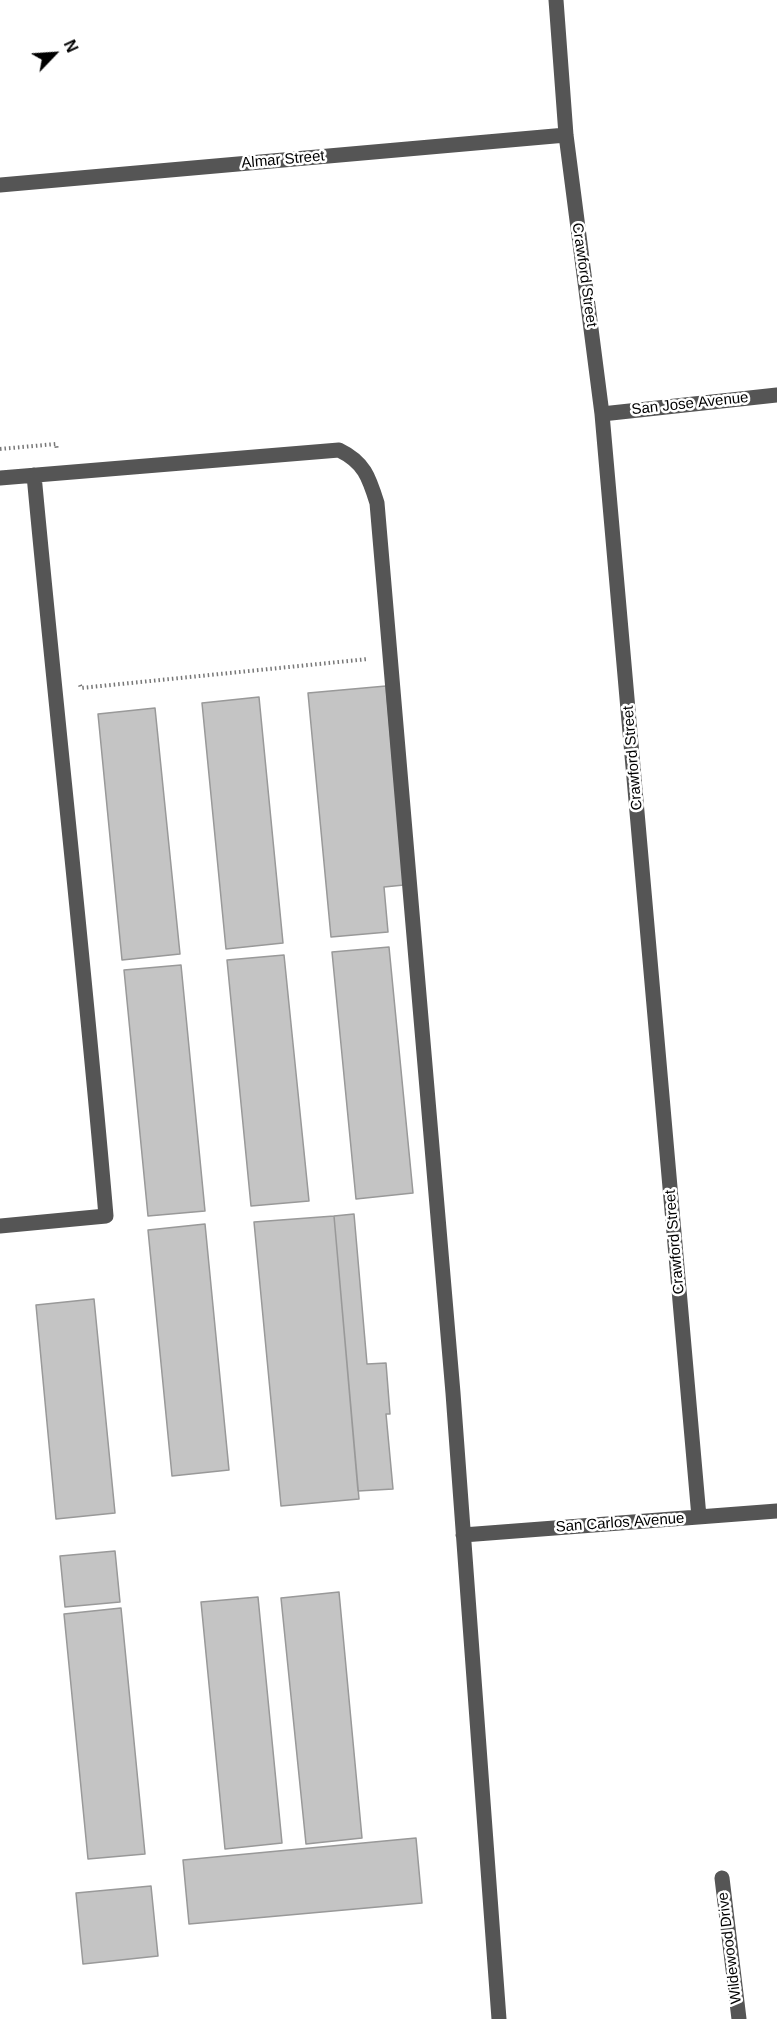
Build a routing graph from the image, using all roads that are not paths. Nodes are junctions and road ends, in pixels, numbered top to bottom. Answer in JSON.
{"nodes":[{"id":1,"x":556,"y":0,"type":"edge"},
{"id":2,"x":566,"y":135,"type":"junction"},
{"id":3,"x":0,"y":185,"type":"edge"},
{"id":4,"x":777,"y":395,"type":"edge"},
{"id":5,"x":602,"y":414,"type":"junction"},
{"id":6,"x":34,"y":475,"type":"junction"},
{"id":7,"x":0,"y":478,"type":"edge"},
{"id":8,"x":0,"y":1226,"type":"edge"},
{"id":9,"x":777,"y":1511,"type":"edge"},
{"id":10,"x":699,"y":1517,"type":"junction"},
{"id":11,"x":463,"y":1535,"type":"junction"},
{"id":12,"x":722,"y":1878,"type":"dead end"},
{"id":13,"x":499,"y":2019,"type":"edge"},
{"id":14,"x":739,"y":2019,"type":"edge"}],
"edges":[{"from":1,"to":2,"type":"street","name":"Crawford Street"},
{"from":2,"to":3,"type":"street","name":"Almar Street"},
{"from":2,"to":5,"type":"street","name":"Crawford Street"},
{"from":4,"to":5,"type":"street","name":"San Jose Avenue"},
{"from":5,"to":10,"type":"street","name":"Crawford Street"},
{"from":6,"to":7,"type":"street"},
{"from":6,"to":8,"type":"street"},
{"from":6,"to":11,"type":"street"},
{"from":9,"to":10,"type":"street","name":"San Carlos Avenue"},
{"from":10,"to":11,"type":"street","name":"San Carlos Avenue"},
{"from":11,"to":13,"type":"street"},
{"from":12,"to":14,"type":"street","name":"Wildewood Drive"}]}
